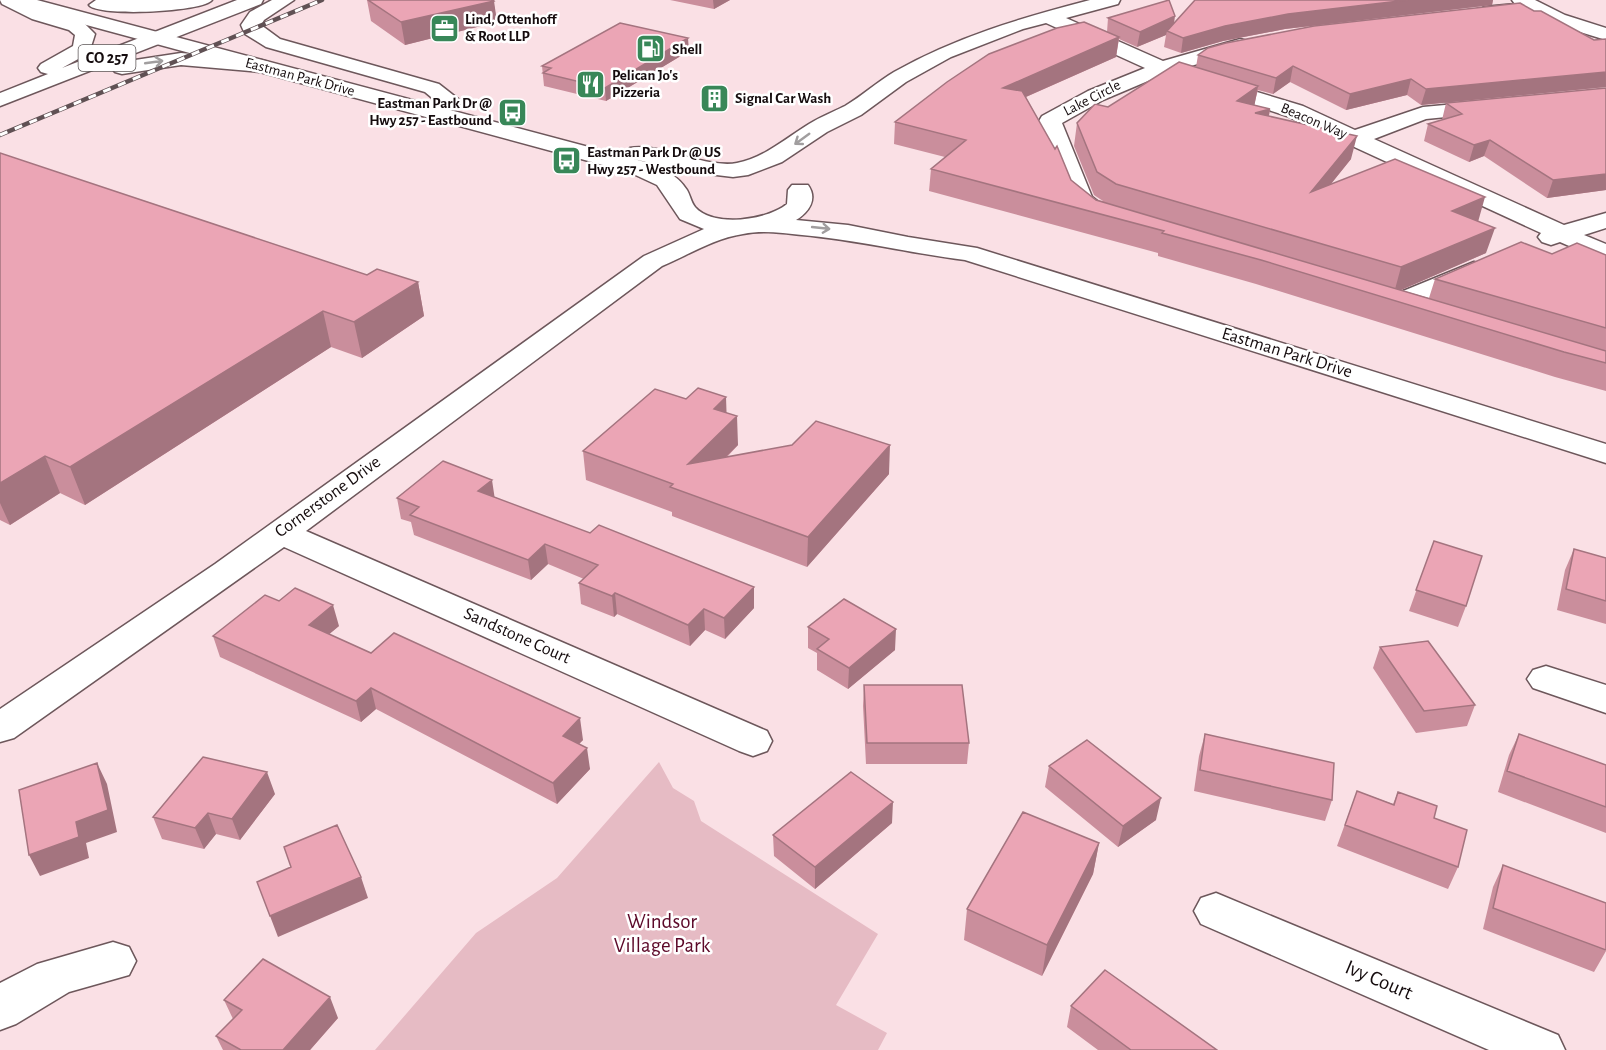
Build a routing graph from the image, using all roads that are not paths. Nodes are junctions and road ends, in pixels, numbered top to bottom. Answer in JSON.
{"nodes":[{"id":1,"x":9,"y":0,"type":"edge"},
{"id":2,"x":16,"y":0,"type":"edge"},
{"id":3,"x":78,"y":0,"type":"edge"},
{"id":4,"x":203,"y":0,"type":"edge"},
{"id":5,"x":254,"y":0,"type":"edge"},
{"id":6,"x":285,"y":0,"type":"edge"},
{"id":7,"x":1111,"y":0,"type":"edge"},
{"id":8,"x":1529,"y":4,"type":"edge"},
{"id":9,"x":98,"y":5,"type":"junction"},
{"id":10,"x":1466,"y":15,"type":"edge"},
{"id":11,"x":1049,"y":17,"type":"junction"},
{"id":12,"x":178,"y":30,"type":"junction"},
{"id":13,"x":1606,"y":34,"type":"edge"},
{"id":14,"x":157,"y":38,"type":"junction"},
{"id":15,"x":1259,"y":39,"type":"edge"},
{"id":16,"x":261,"y":66,"type":"junction"},
{"id":17,"x":1159,"y":67,"type":"junction"},
{"id":18,"x":0,"y":87,"type":"edge"},
{"id":19,"x":0,"y":100,"type":"edge"},
{"id":20,"x":451,"y":102,"type":"junction"},
{"id":21,"x":1515,"y":104,"type":"edge"},
{"id":22,"x":853,"y":110,"type":"junction"},
{"id":23,"x":0,"y":115,"type":"edge"},
{"id":24,"x":1355,"y":138,"type":"junction"},
{"id":25,"x":737,"y":170,"type":"junction"},
{"id":26,"x":796,"y":186,"type":"junction"},
{"id":27,"x":680,"y":202,"type":"junction"},
{"id":28,"x":1606,"y":220,"type":"edge"},
{"id":29,"x":1125,"y":222,"type":"edge"},
{"id":30,"x":752,"y":225,"type":"junction"},
{"id":31,"x":1560,"y":233,"type":"junction"},
{"id":32,"x":1527,"y":247,"type":"edge"},
{"id":33,"x":968,"y":253,"type":"junction"},
{"id":34,"x":1606,"y":254,"type":"edge"},
{"id":35,"x":653,"y":261,"type":"junction"},
{"id":36,"x":1494,"y":261,"type":"edge"},
{"id":37,"x":1429,"y":314,"type":"edge"},
{"id":38,"x":1606,"y":454,"type":"edge"},
{"id":39,"x":280,"y":532,"type":"junction"},
{"id":40,"x":1546,"y":679,"type":"dead end"},
{"id":41,"x":1606,"y":699,"type":"edge"},
{"id":42,"x":0,"y":728,"type":"edge"},
{"id":43,"x":753,"y":741,"type":"dead end"},
{"id":44,"x":1216,"y":911,"type":"dead end"},
{"id":45,"x":113,"y":961,"type":"dead end"},
{"id":46,"x":0,"y":1009,"type":"edge"},
{"id":47,"x":1541,"y":1050,"type":"edge"}],
"edges":[{"from":1,"to":18,"type":"street"},
{"from":2,"to":14,"type":"street","name":"Eastman Park Drive"},
{"from":3,"to":9,"type":"street","name":"Eastman Park Drive"},
{"from":4,"to":9,"type":"street"},
{"from":5,"to":12,"type":"street","number":"CO 257"},
{"from":6,"to":20,"type":"street"},
{"from":7,"to":11,"type":"street"},
{"from":8,"to":10,"type":"street"},
{"from":8,"to":13,"type":"street"},
{"from":9,"to":12,"type":"street","name":"Eastman Park Drive"},
{"from":11,"to":17,"type":"street","name":"Beacon Way"},
{"from":11,"to":22,"type":"street"},
{"from":12,"to":14,"type":"street","number":"CO 257"},
{"from":12,"to":20,"type":"street","name":"Eastman Park Drive"},
{"from":14,"to":16,"type":"street","name":"Eastman Park Drive"},
{"from":14,"to":19,"type":"street","number":"CO 257"},
{"from":15,"to":17,"type":"street"},
{"from":23,"to":16,"type":"street","one_way":true},
{"from":16,"to":27,"type":"street","name":"Eastman Park Drive"},
{"from":17,"to":24,"type":"street","name":"Beacon Way"},
{"from":17,"to":29,"type":"street","name":"Lake Circle"},
{"from":20,"to":25,"type":"street","name":"Eastman Park Drive"},
{"from":21,"to":24,"type":"street"},
{"from":22,"to":25,"type":"street","one_way":true},
{"from":22,"to":26,"type":"street"},
{"from":24,"to":31,"type":"street","name":"Beacon Way"},
{"from":25,"to":26,"type":"street","name":"Eastman Park Drive"},
{"from":25,"to":27,"type":"street"},
{"from":26,"to":30,"type":"street"},
{"from":26,"to":33,"type":"street","name":"Eastman Park Drive"},
{"from":27,"to":30,"type":"street","name":"Eastman Park Drive"},
{"from":27,"to":35,"type":"street","name":"Cornerstone Drive"},
{"from":28,"to":31,"type":"street"},
{"from":30,"to":33,"type":"street","name":"Eastman Park Drive","one_way":true},
{"from":30,"to":35,"type":"street","name":"Cornerstone Drive"},
{"from":31,"to":32,"type":"street"},
{"from":31,"to":34,"type":"street","name":"Beacon Way"},
{"from":33,"to":38,"type":"street","name":"Eastman Park Drive"},
{"from":35,"to":39,"type":"street","name":"Cornerstone Drive"},
{"from":36,"to":37,"type":"street"},
{"from":39,"to":42,"type":"street","name":"Cornerstone Drive"},
{"from":39,"to":43,"type":"street","name":"Sandstone Court"},
{"from":40,"to":41,"type":"street"},
{"from":44,"to":47,"type":"street","name":"Ivy Court"},
{"from":45,"to":46,"type":"street"}]}
